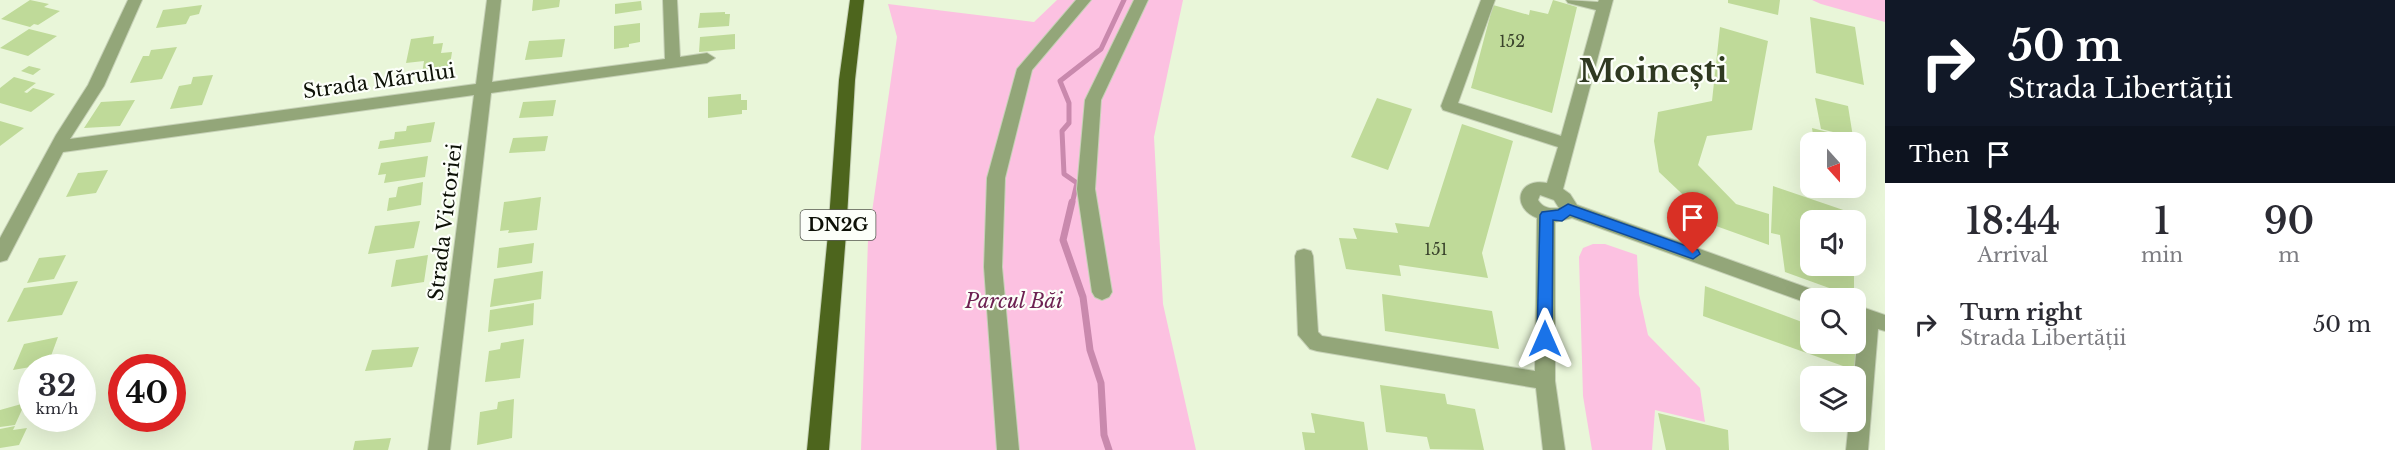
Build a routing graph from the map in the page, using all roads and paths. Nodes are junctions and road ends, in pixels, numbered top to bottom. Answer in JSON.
{"nodes":[{"id":1,"x":135,"y":0,"type":"edge"},
{"id":2,"x":494,"y":0,"type":"edge"},
{"id":3,"x":670,"y":0,"type":"edge"},
{"id":4,"x":857,"y":0,"type":"edge"},
{"id":5,"x":1083,"y":0,"type":"edge"},
{"id":6,"x":1141,"y":0,"type":"edge"},
{"id":7,"x":1488,"y":0,"type":"edge"},
{"id":8,"x":1572,"y":0,"type":"edge"},
{"id":9,"x":1605,"y":4,"type":"edge"},
{"id":10,"x":707,"y":58,"type":"dead end"},
{"id":11,"x":673,"y":62,"type":"junction"},
{"id":12,"x":484,"y":88,"type":"junction"},
{"id":13,"x":1568,"y":144,"type":"junction"},
{"id":14,"x":58,"y":147,"type":"junction"},
{"id":15,"x":1554,"y":191,"type":"junction"},
{"id":16,"x":1568,"y":209,"type":"junction"},
{"id":17,"x":1546,"y":215,"type":"junction"},
{"id":18,"x":0,"y":255,"type":"edge"},
{"id":19,"x":1304,"y":256,"type":"dead end"},
{"id":20,"x":1102,"y":292,"type":"dead end"},
{"id":21,"x":1800,"y":293,"type":"edge"},
{"id":22,"x":1870,"y":318,"type":"edge"},
{"id":23,"x":1545,"y":381,"type":"junction"},
{"id":24,"x":439,"y":450,"type":"edge"},
{"id":25,"x":818,"y":450,"type":"edge"},
{"id":26,"x":1008,"y":450,"type":"edge"},
{"id":27,"x":1554,"y":450,"type":"edge"},
{"id":28,"x":1857,"y":450,"type":"edge"}],
"edges":[{"from":1,"to":14,"type":"street"},
{"from":2,"to":12,"type":"street","name":"Strada Victoriei"},
{"from":3,"to":11,"type":"street"},
{"from":4,"to":25,"type":"main road","number":"DN2G"},
{"from":5,"to":26,"type":"street"},
{"from":6,"to":20,"type":"street"},
{"from":7,"to":13,"type":"street"},
{"from":8,"to":9,"type":"street"},
{"from":9,"to":13,"type":"street"},
{"from":10,"to":11,"type":"street","name":"Strada Mărului"},
{"from":11,"to":12,"type":"street","name":"Strada Mărului"},
{"from":12,"to":14,"type":"street","name":"Strada Mărului"},
{"from":12,"to":24,"type":"street","name":"Strada Victoriei"},
{"from":13,"to":15,"type":"street"},
{"from":14,"to":18,"type":"street"},
{"from":15,"to":16,"type":"street"},
{"from":15,"to":17,"type":"street"},
{"from":16,"to":17,"type":"street"},
{"from":16,"to":21,"type":"street"},
{"from":17,"to":23,"type":"street"},
{"from":19,"to":23,"type":"street"},
{"from":22,"to":28,"type":"street"},
{"from":23,"to":27,"type":"street"}]}
